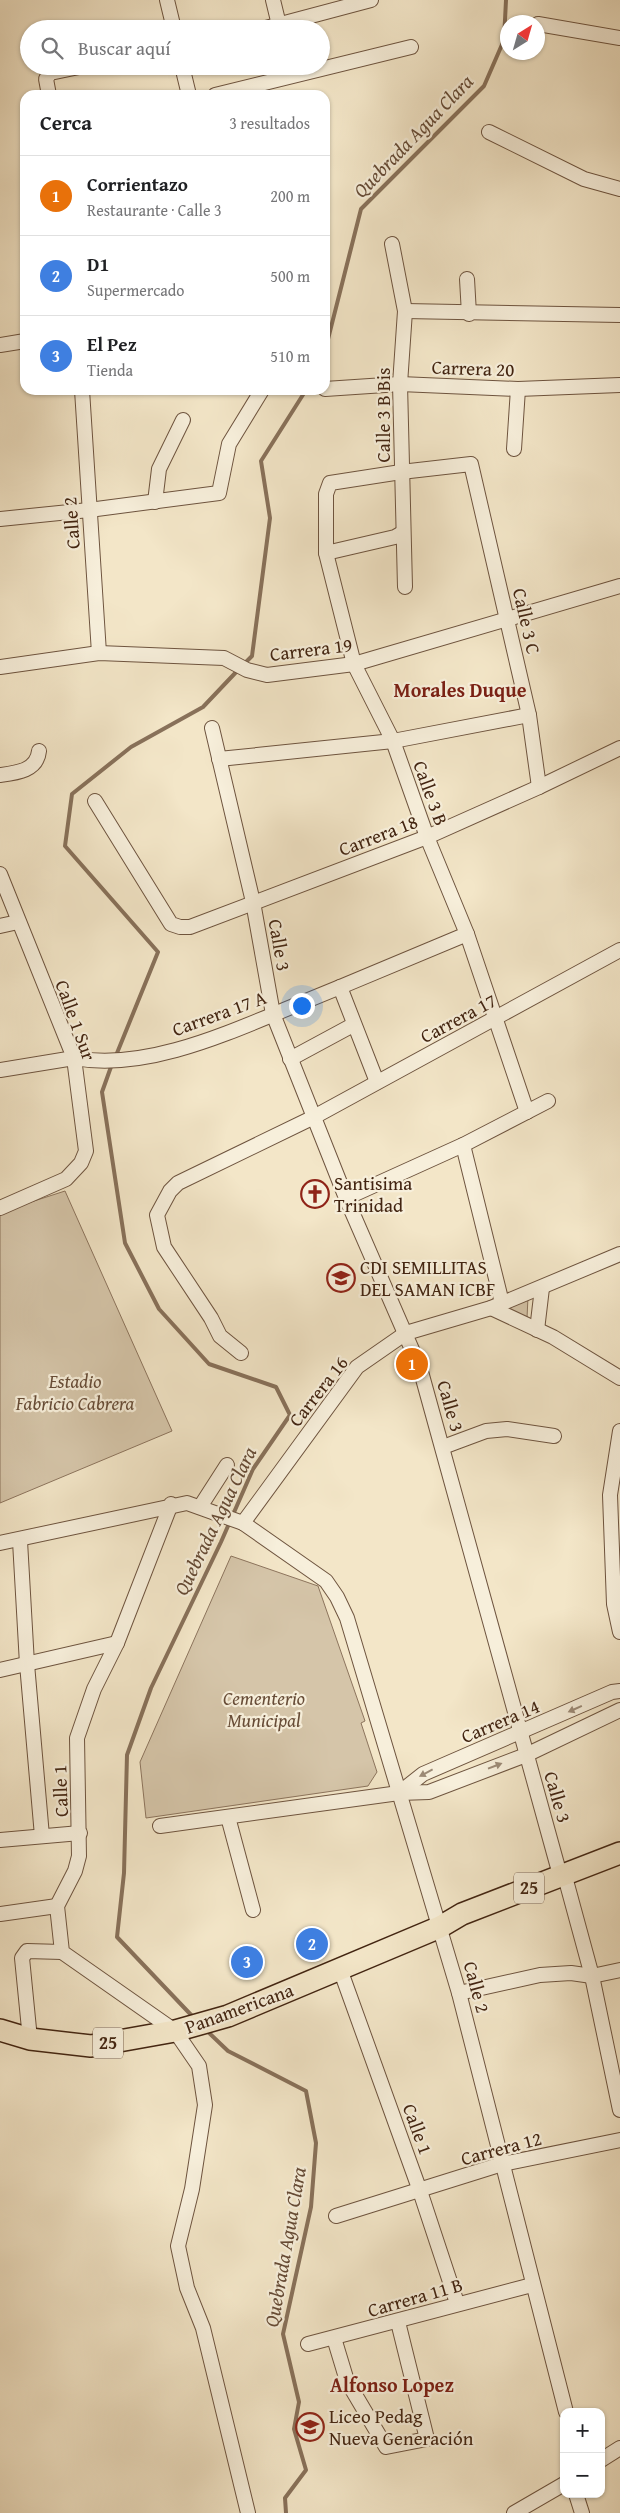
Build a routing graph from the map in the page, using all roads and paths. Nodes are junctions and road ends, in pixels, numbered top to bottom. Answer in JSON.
{"nodes":[{"id":1,"x":167,"y":0,"type":"edge"},
{"id":2,"x":273,"y":0,"type":"edge"},
{"id":3,"x":371,"y":0,"type":"edge"},
{"id":4,"x":172,"y":20,"type":"edge"},
{"id":5,"x":278,"y":20,"type":"edge"},
{"id":6,"x":304,"y":20,"type":"edge"},
{"id":7,"x":545,"y":25,"type":"edge"},
{"id":8,"x":620,"y":38,"type":"edge"},
{"id":9,"x":411,"y":47,"type":"dead end"},
{"id":10,"x":330,"y":63,"type":"edge"},
{"id":11,"x":49,"y":75,"type":"edge"},
{"id":12,"x":184,"y":75,"type":"edge"},
{"id":13,"x":278,"y":75,"type":"edge"},
{"id":14,"x":48,"y":90,"type":"edge"},
{"id":15,"x":188,"y":90,"type":"edge"},
{"id":16,"x":231,"y":90,"type":"edge"},
{"id":17,"x":489,"y":132,"type":"dead end"},
{"id":18,"x":620,"y":189,"type":"edge"},
{"id":19,"x":392,"y":244,"type":"dead end"},
{"id":20,"x":467,"y":279,"type":"dead end"},
{"id":21,"x":405,"y":311,"type":"junction"},
{"id":22,"x":470,"y":314,"type":"junction"},
{"id":23,"x":620,"y":315,"type":"edge"},
{"id":24,"x":20,"y":343,"type":"edge"},
{"id":25,"x":0,"y":345,"type":"edge"},
{"id":26,"x":400,"y":384,"type":"junction"},
{"id":27,"x":620,"y":386,"type":"edge"},
{"id":28,"x":330,"y":389,"type":"edge"},
{"id":29,"x":518,"y":389,"type":"junction"},
{"id":30,"x":82,"y":395,"type":"edge"},
{"id":31,"x":259,"y":395,"type":"edge"},
{"id":32,"x":183,"y":420,"type":"dead end"},
{"id":33,"x":514,"y":449,"type":"dead end"},
{"id":34,"x":401,"y":472,"type":"junction"},
{"id":35,"x":155,"y":502,"type":"junction"},
{"id":36,"x":88,"y":510,"type":"junction"},
{"id":37,"x":0,"y":519,"type":"edge"},
{"id":38,"x":402,"y":533,"type":"junction"},
{"id":39,"x":326,"y":553,"type":"junction"},
{"id":40,"x":620,"y":586,"type":"edge"},
{"id":41,"x":405,"y":587,"type":"dead end"},
{"id":42,"x":507,"y":619,"type":"junction"},
{"id":43,"x":99,"y":653,"type":"junction"},
{"id":44,"x":354,"y":664,"type":"junction"},
{"id":45,"x":0,"y":667,"type":"edge"},
{"id":46,"x":529,"y":715,"type":"junction"},
{"id":47,"x":212,"y":728,"type":"dead end"},
{"id":48,"x":393,"y":741,"type":"junction"},
{"id":49,"x":620,"y":748,"type":"edge"},
{"id":50,"x":38,"y":751,"type":"dead end"},
{"id":51,"x":219,"y":759,"type":"junction"},
{"id":52,"x":0,"y":775,"type":"edge"},
{"id":53,"x":538,"y":788,"type":"junction"},
{"id":54,"x":95,"y":801,"type":"dead end"},
{"id":55,"x":427,"y":837,"type":"junction"},
{"id":56,"x":0,"y":874,"type":"edge"},
{"id":57,"x":253,"y":902,"type":"junction"},
{"id":58,"x":18,"y":922,"type":"junction"},
{"id":59,"x":0,"y":926,"type":"edge"},
{"id":60,"x":467,"y":934,"type":"junction"},
{"id":61,"x":620,"y":950,"type":"edge"},
{"id":62,"x":340,"y":987,"type":"junction"},
{"id":63,"x":273,"y":1014,"type":"junction"},
{"id":64,"x":496,"y":1019,"type":"junction"},
{"id":65,"x":354,"y":1025,"type":"junction"},
{"id":66,"x":80,"y":1059,"type":"junction"},
{"id":67,"x":290,"y":1059,"type":"junction"},
{"id":68,"x":0,"y":1070,"type":"edge"},
{"id":69,"x":377,"y":1082,"type":"junction"},
{"id":70,"x":548,"y":1101,"type":"dead end"},
{"id":71,"x":527,"y":1112,"type":"junction"},
{"id":72,"x":312,"y":1118,"type":"junction"},
{"id":73,"x":463,"y":1145,"type":"junction"},
{"id":74,"x":346,"y":1198,"type":"junction"},
{"id":75,"x":0,"y":1208,"type":"edge"},
{"id":76,"x":620,"y":1254,"type":"edge"},
{"id":77,"x":542,"y":1288,"type":"junction"},
{"id":78,"x":497,"y":1306,"type":"junction"},
{"id":79,"x":537,"y":1330,"type":"junction"},
{"id":80,"x":406,"y":1333,"type":"junction"},
{"id":81,"x":241,"y":1353,"type":"dead end"},
{"id":82,"x":620,"y":1378,"type":"edge"},
{"id":83,"x":620,"y":1431,"type":"edge"},
{"id":84,"x":554,"y":1436,"type":"dead end"},
{"id":85,"x":443,"y":1447,"type":"junction"},
{"id":86,"x":227,"y":1465,"type":"dead end"},
{"id":87,"x":171,"y":1504,"type":"junction"},
{"id":88,"x":200,"y":1507,"type":"junction"},
{"id":89,"x":239,"y":1521,"type":"junction"},
{"id":90,"x":20,"y":1541,"type":"junction"},
{"id":91,"x":0,"y":1544,"type":"edge"},
{"id":92,"x":620,"y":1632,"type":"edge"},
{"id":93,"x":117,"y":1643,"type":"junction"},
{"id":94,"x":27,"y":1664,"type":"junction"},
{"id":95,"x":0,"y":1670,"type":"edge"},
{"id":96,"x":620,"y":1691,"type":"edge"},
{"id":97,"x":620,"y":1710,"type":"edge"},
{"id":98,"x":520,"y":1733,"type":"junction"},
{"id":99,"x":526,"y":1754,"type":"junction"},
{"id":100,"x":399,"y":1793,"type":"junction"},
{"id":101,"x":228,"y":1817,"type":"junction"},
{"id":102,"x":160,"y":1826,"type":"dead end"},
{"id":103,"x":80,"y":1833,"type":"junction"},
{"id":104,"x":42,"y":1836,"type":"junction"},
{"id":105,"x":0,"y":1840,"type":"edge"},
{"id":106,"x":620,"y":1853,"type":"edge"},
{"id":107,"x":620,"y":1864,"type":"edge"},
{"id":108,"x":564,"y":1880,"type":"junction"},
{"id":109,"x":57,"y":1906,"type":"junction"},
{"id":110,"x":254,"y":1910,"type":"dead end"},
{"id":111,"x":0,"y":1914,"type":"edge"},
{"id":112,"x":440,"y":1927,"type":"junction"},
{"id":113,"x":62,"y":1952,"type":"junction"},
{"id":114,"x":340,"y":1970,"type":"junction"},
{"id":115,"x":620,"y":1970,"type":"edge"},
{"id":116,"x":592,"y":1976,"type":"junction"},
{"id":117,"x":460,"y":1993,"type":"junction"},
{"id":118,"x":180,"y":2029,"type":"junction"},
{"id":119,"x":0,"y":2030,"type":"edge"},
{"id":120,"x":30,"y":2039,"type":"junction"},
{"id":121,"x":620,"y":2110,"type":"edge"},
{"id":122,"x":620,"y":2140,"type":"edge"},
{"id":123,"x":502,"y":2164,"type":"junction"},
{"id":124,"x":420,"y":2191,"type":"junction"},
{"id":125,"x":336,"y":2216,"type":"dead end"},
{"id":126,"x":532,"y":2285,"type":"junction"},
{"id":127,"x":457,"y":2303,"type":"junction"},
{"id":128,"x":398,"y":2322,"type":"junction"},
{"id":129,"x":334,"y":2338,"type":"junction"},
{"id":130,"x":308,"y":2344,"type":"dead end"},
{"id":131,"x":565,"y":2408,"type":"edge"},
{"id":132,"x":620,"y":2448,"type":"edge"},
{"id":133,"x":605,"y":2457,"type":"edge"},
{"id":134,"x":560,"y":2486,"type":"edge"},
{"id":135,"x":577,"y":2498,"type":"edge"},
{"id":136,"x":248,"y":2513,"type":"edge"},
{"id":137,"x":514,"y":2513,"type":"edge"},
{"id":138,"x":582,"y":2513,"type":"edge"}],
"edges":[{"from":1,"to":4,"type":"street"},
{"from":2,"to":5,"type":"street"},
{"from":3,"to":6,"type":"street"},
{"from":7,"to":8,"type":"street"},
{"from":9,"to":10,"type":"street"},
{"from":11,"to":14,"type":"street"},
{"from":12,"to":15,"type":"street"},
{"from":13,"to":16,"type":"street"},
{"from":17,"to":18,"type":"street"},
{"from":19,"to":21,"type":"street","name":"Calle 3 B Bis"},
{"from":20,"to":22,"type":"street"},
{"from":21,"to":22,"type":"street"},
{"from":21,"to":26,"type":"street","name":"Calle 3 B Bis"},
{"from":22,"to":23,"type":"street"},
{"from":24,"to":25,"type":"street"},
{"from":26,"to":28,"type":"street","name":"Carrera 20"},
{"from":26,"to":29,"type":"street","name":"Carrera 20"},
{"from":26,"to":34,"type":"street","name":"Calle 3 B Bis"},
{"from":27,"to":29,"type":"street","name":"Carrera 20"},
{"from":29,"to":33,"type":"street"},
{"from":30,"to":36,"type":"street","name":"Calle 2"},
{"from":31,"to":35,"type":"street"},
{"from":32,"to":35,"type":"street"},
{"from":34,"to":38,"type":"street","name":"Calle 3 B Bis"},
{"from":34,"to":39,"type":"street","name":"Calle 3 B"},
{"from":34,"to":42,"type":"street","name":"Calle 3 C"},
{"from":35,"to":36,"type":"street"},
{"from":36,"to":37,"type":"street"},
{"from":36,"to":43,"type":"street","name":"Calle 2"},
{"from":38,"to":39,"type":"street"},
{"from":38,"to":41,"type":"street","name":"Calle 3 B Bis"},
{"from":39,"to":44,"type":"street","name":"Calle 3 B"},
{"from":40,"to":42,"type":"street","name":"Carrera 19"},
{"from":42,"to":44,"type":"street","name":"Carrera 19"},
{"from":42,"to":46,"type":"street","name":"Calle 3 C"},
{"from":43,"to":44,"type":"street","name":"Carrera 19"},
{"from":43,"to":45,"type":"street","name":"Carrera 19"},
{"from":44,"to":48,"type":"street","name":"Calle 3 B"},
{"from":46,"to":48,"type":"street"},
{"from":46,"to":53,"type":"street","name":"Calle 3 C"},
{"from":47,"to":51,"type":"street","name":"Calle 3"},
{"from":48,"to":51,"type":"street"},
{"from":48,"to":55,"type":"street","name":"Calle 3 B"},
{"from":49,"to":53,"type":"street","name":"Carrera 18"},
{"from":50,"to":52,"type":"street"},
{"from":51,"to":57,"type":"street","name":"Calle 3"},
{"from":53,"to":55,"type":"street","name":"Carrera 18"},
{"from":54,"to":57,"type":"street","name":"Carrera 18"},
{"from":55,"to":57,"type":"street","name":"Carrera 18"},
{"from":55,"to":60,"type":"street","name":"Calle 3 B"},
{"from":56,"to":58,"type":"street","name":"Calle 1 Sur"},
{"from":57,"to":63,"type":"street","name":"Calle 3"},
{"from":58,"to":59,"type":"street"},
{"from":58,"to":66,"type":"street","name":"Calle 1 Sur"},
{"from":60,"to":62,"type":"street","name":"Carrera 17 A"},
{"from":60,"to":64,"type":"street","name":"Calle 3 B"},
{"from":61,"to":64,"type":"street","name":"Carrera 17"},
{"from":62,"to":63,"type":"street","name":"Carrera 17 A"},
{"from":62,"to":65,"type":"street"},
{"from":63,"to":66,"type":"street","name":"Carrera 17 A"},
{"from":63,"to":67,"type":"street","name":"Calle 3"},
{"from":64,"to":69,"type":"street","name":"Carrera 17"},
{"from":64,"to":71,"type":"street","name":"Calle 3 B"},
{"from":65,"to":67,"type":"street"},
{"from":65,"to":69,"type":"street"},
{"from":66,"to":68,"type":"street","name":"Carrera 17 A"},
{"from":66,"to":75,"type":"street","name":"Calle 1 Sur"},
{"from":67,"to":72,"type":"street","name":"Calle 3"},
{"from":69,"to":72,"type":"street","name":"Carrera 17"},
{"from":70,"to":71,"type":"street"},
{"from":71,"to":73,"type":"street"},
{"from":72,"to":74,"type":"street","name":"Calle 3"},
{"from":72,"to":81,"type":"street","name":"Carrera 17"},
{"from":73,"to":74,"type":"street"},
{"from":73,"to":78,"type":"street"},
{"from":74,"to":80,"type":"street","name":"Calle 3"},
{"from":76,"to":77,"type":"street","name":"Carrera 16"},
{"from":77,"to":78,"type":"street","name":"Carrera 16"},
{"from":77,"to":79,"type":"street"},
{"from":78,"to":79,"type":"street"},
{"from":78,"to":80,"type":"street","name":"Carrera 16"},
{"from":79,"to":82,"type":"street"},
{"from":80,"to":85,"type":"street","name":"Calle 3"},
{"from":80,"to":89,"type":"street","name":"Carrera 16"},
{"from":83,"to":92,"type":"street"},
{"from":84,"to":85,"type":"street"},
{"from":85,"to":98,"type":"street","name":"Calle 3"},
{"from":86,"to":88,"type":"street"},
{"from":87,"to":88,"type":"street"},
{"from":87,"to":90,"type":"street"},
{"from":87,"to":93,"type":"street","name":"Calle 1"},
{"from":88,"to":89,"type":"street"},
{"from":89,"to":100,"type":"street","name":"Calle 2"},
{"from":90,"to":91,"type":"street"},
{"from":90,"to":94,"type":"street"},
{"from":93,"to":94,"type":"street"},
{"from":93,"to":103,"type":"street","name":"Calle 1"},
{"from":94,"to":95,"type":"street"},
{"from":94,"to":104,"type":"street"},
{"from":96,"to":98,"type":"street","name":"Carrera 14","one_way":true},
{"from":97,"to":99,"type":"street","name":"Carrera 14"},
{"from":98,"to":99,"type":"street","name":"Calle 3"},
{"from":98,"to":100,"type":"street","name":"Carrera 14","one_way":true},
{"from":100,"to":99,"type":"street","name":"Carrera 14","one_way":true},
{"from":99,"to":108,"type":"street","name":"Calle 3"},
{"from":100,"to":101,"type":"street","name":"Carrera 14"},
{"from":100,"to":112,"type":"street","name":"Calle 2"},
{"from":101,"to":102,"type":"street","name":"Carrera 14"},
{"from":101,"to":110,"type":"street"},
{"from":103,"to":104,"type":"street"},
{"from":103,"to":109,"type":"street","name":"Calle 1"},
{"from":104,"to":105,"type":"street"},
{"from":106,"to":108,"type":"main road","name":"Panamericana","number":"25"},
{"from":107,"to":108,"type":"main road","name":"Panamericana","number":"25"},
{"from":108,"to":112,"type":"main road","name":"Panamericana","number":"25"},
{"from":108,"to":116,"type":"street","name":"Calle 3"},
{"from":109,"to":111,"type":"street"},
{"from":109,"to":113,"type":"street"},
{"from":112,"to":114,"type":"main road","name":"Panamericana","number":"25"},
{"from":112,"to":117,"type":"street","name":"Calle 2"},
{"from":113,"to":118,"type":"street"},
{"from":113,"to":120,"type":"street"},
{"from":114,"to":118,"type":"main road","name":"Panamericana","number":"25"},
{"from":114,"to":124,"type":"street","name":"Calle 1"},
{"from":115,"to":116,"type":"street"},
{"from":116,"to":117,"type":"street"},
{"from":116,"to":121,"type":"street","name":"Calle 3"},
{"from":117,"to":123,"type":"street","name":"Calle 2"},
{"from":118,"to":120,"type":"main road","name":"Panamericana","number":"25"},
{"from":118,"to":136,"type":"street"},
{"from":119,"to":120,"type":"main road","name":"Panamericana","number":"25"},
{"from":122,"to":123,"type":"street","name":"Carrera 12"},
{"from":123,"to":124,"type":"street","name":"Carrera 12"},
{"from":123,"to":126,"type":"street","name":"Calle 2"},
{"from":124,"to":125,"type":"street","name":"Carrera 12"},
{"from":124,"to":127,"type":"street","name":"Calle 1"},
{"from":126,"to":127,"type":"street","name":"Carrera 11 B"},
{"from":126,"to":131,"type":"street","name":"Calle 2"},
{"from":127,"to":128,"type":"street","name":"Carrera 11 B"},
{"from":128,"to":129,"type":"street","name":"Carrera 11 B"},
{"from":128,"to":129,"type":"street"},
{"from":129,"to":130,"type":"street","name":"Carrera 11 B"},
{"from":132,"to":133,"type":"street"},
{"from":134,"to":137,"type":"street"},
{"from":135,"to":138,"type":"street"}]}
